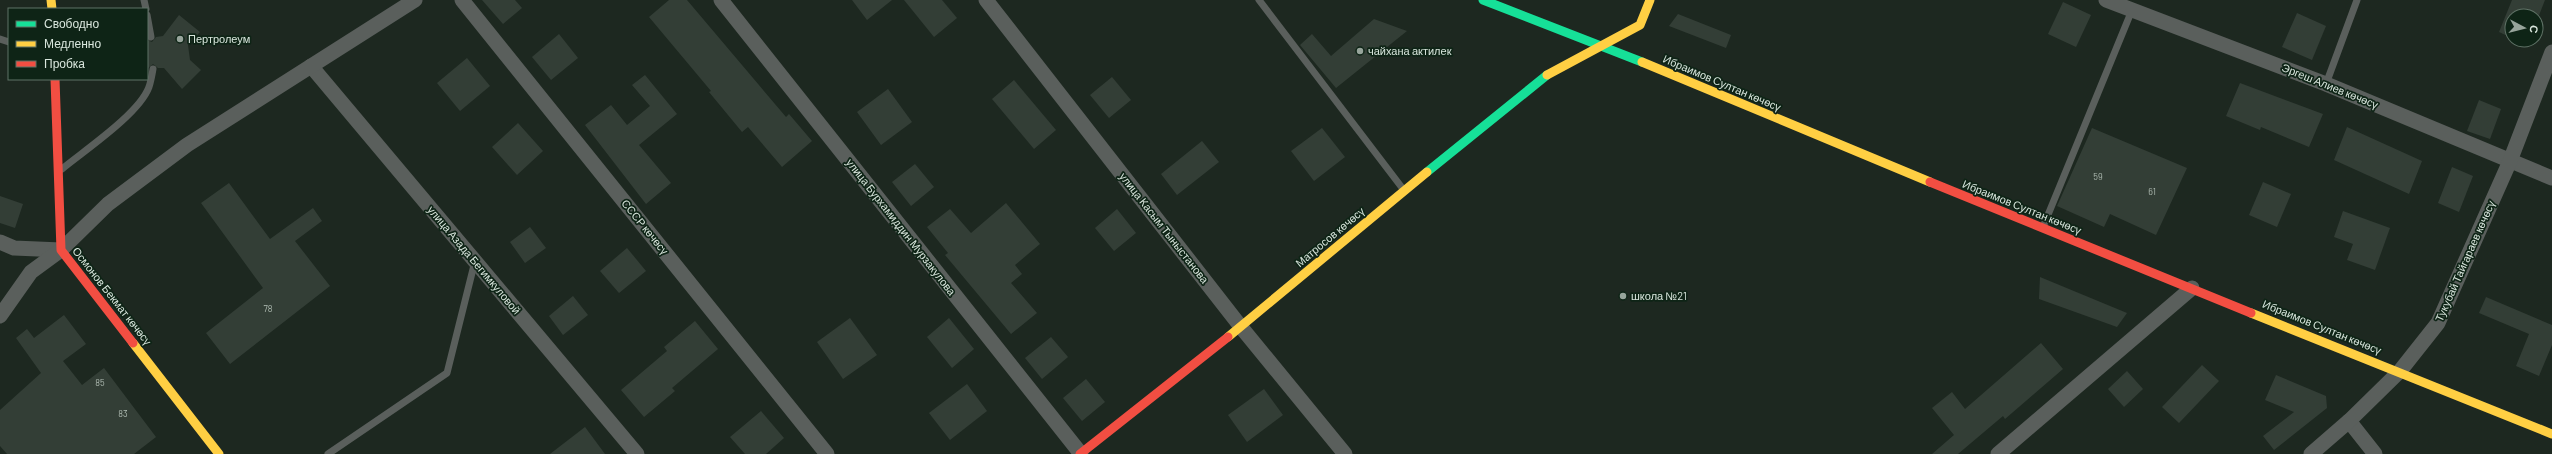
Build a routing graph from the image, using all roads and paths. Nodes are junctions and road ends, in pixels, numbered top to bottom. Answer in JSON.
{"nodes":[{"id":1,"x":415,"y":0,"type":"edge"},
{"id":2,"x":462,"y":0,"type":"edge"},
{"id":3,"x":721,"y":0,"type":"edge"},
{"id":4,"x":986,"y":0,"type":"edge"},
{"id":5,"x":1259,"y":0,"type":"edge"},
{"id":6,"x":1483,"y":0,"type":"edge"},
{"id":7,"x":1650,"y":0,"type":"edge"},
{"id":8,"x":2106,"y":0,"type":"edge"},
{"id":9,"x":2357,"y":0,"type":"edge"},
{"id":10,"x":2132,"y":10,"type":"junction"},
{"id":11,"x":148,"y":20,"type":"edge"},
{"id":12,"x":151,"y":37,"type":"dead end"},
{"id":13,"x":1600,"y":45,"type":"junction"},
{"id":14,"x":2552,"y":52,"type":"edge"},
{"id":15,"x":311,"y":66,"type":"junction"},
{"id":16,"x":153,"y":69,"type":"dead end"},
{"id":17,"x":55,"y":80,"type":"edge"},
{"id":18,"x":2326,"y":84,"type":"junction"},
{"id":19,"x":2510,"y":161,"type":"junction"},
{"id":20,"x":58,"y":171,"type":"junction"},
{"id":21,"x":2552,"y":178,"type":"edge"},
{"id":22,"x":1405,"y":190,"type":"junction"},
{"id":23,"x":2043,"y":229,"type":"junction"},
{"id":24,"x":0,"y":242,"type":"edge"},
{"id":25,"x":61,"y":250,"type":"junction"},
{"id":26,"x":475,"y":261,"type":"junction"},
{"id":27,"x":2192,"y":288,"type":"junction"},
{"id":28,"x":0,"y":316,"type":"edge"},
{"id":29,"x":1241,"y":326,"type":"junction"},
{"id":30,"x":2400,"y":371,"type":"junction"},
{"id":31,"x":2349,"y":421,"type":"junction"},
{"id":32,"x":2552,"y":434,"type":"edge"},
{"id":33,"x":219,"y":454,"type":"edge"},
{"id":34,"x":328,"y":454,"type":"edge"},
{"id":35,"x":637,"y":454,"type":"edge"},
{"id":36,"x":827,"y":454,"type":"edge"},
{"id":37,"x":1081,"y":454,"type":"edge"},
{"id":38,"x":1346,"y":454,"type":"edge"},
{"id":39,"x":1998,"y":454,"type":"edge"},
{"id":40,"x":2311,"y":454,"type":"edge"},
{"id":41,"x":2376,"y":454,"type":"edge"}],
"edges":[{"from":1,"to":15,"type":"street"},
{"from":2,"to":36,"type":"street","name":"СССР көчөсү"},
{"from":3,"to":37,"type":"street","name":"улица Бурхамиддин Мурзакулова"},
{"from":4,"to":29,"type":"street","name":"улица Касым Тыныстанова"},
{"from":5,"to":22,"type":"lane"},
{"from":6,"to":13,"type":"main road","name":"Ибраимов Султан көчөсү"},
{"from":7,"to":13,"type":"main road","name":"Матросов көчөсү"},
{"from":8,"to":10,"type":"street","name":"Эргеш Алиев көчөсү"},
{"from":9,"to":18,"type":"lane"},
{"from":10,"to":18,"type":"street","name":"Эргеш Алиев көчөсү"},
{"from":10,"to":23,"type":"lane"},
{"from":11,"to":12,"type":"lane"},
{"from":13,"to":22,"type":"main road","name":"Матросов көчөсү"},
{"from":13,"to":23,"type":"main road","name":"Ибраимов Султан көчөсү"},
{"from":14,"to":19,"type":"street","name":"Тукубай Тайгараев көчөсү"},
{"from":15,"to":25,"type":"street"},
{"from":15,"to":26,"type":"street","name":"улица Азада Бегимкуловой"},
{"from":16,"to":20,"type":"lane"},
{"from":17,"to":20,"type":"main road","name":"Осмонов Бекмат көчөсү"},
{"from":18,"to":19,"type":"street","name":"Эргеш Алиев көчөсү"},
{"from":19,"to":21,"type":"street","name":"Эргеш Алиев көчөсү"},
{"from":19,"to":30,"type":"street","name":"Тукубай Тайгараев көчөсү"},
{"from":20,"to":25,"type":"main road","name":"Осмонов Бекмат көчөсү"},
{"from":22,"to":29,"type":"main road","name":"Матросов көчөсү"},
{"from":23,"to":27,"type":"main road","name":"Ибраимов Султан көчөсү"},
{"from":24,"to":25,"type":"street"},
{"from":25,"to":28,"type":"street"},
{"from":25,"to":33,"type":"main road","name":"Осмонов Бекмат көчөсү"},
{"from":26,"to":34,"type":"lane"},
{"from":26,"to":35,"type":"street","name":"улица Азада Бегимкуловой"},
{"from":27,"to":30,"type":"main road","name":"Ибраимов Султан көчөсү"},
{"from":27,"to":39,"type":"street"},
{"from":29,"to":37,"type":"main road","name":"Матросов көчөсү"},
{"from":29,"to":38,"type":"street","name":"улица Касым Тыныстанова"},
{"from":30,"to":31,"type":"street","name":"Тукубай Тайгараев көчөсү"},
{"from":30,"to":32,"type":"main road","name":"Ибраимов Султан көчөсү"},
{"from":31,"to":40,"type":"street","name":"Тукубай Тайгараев көчөсү"},
{"from":31,"to":41,"type":"street"}]}
